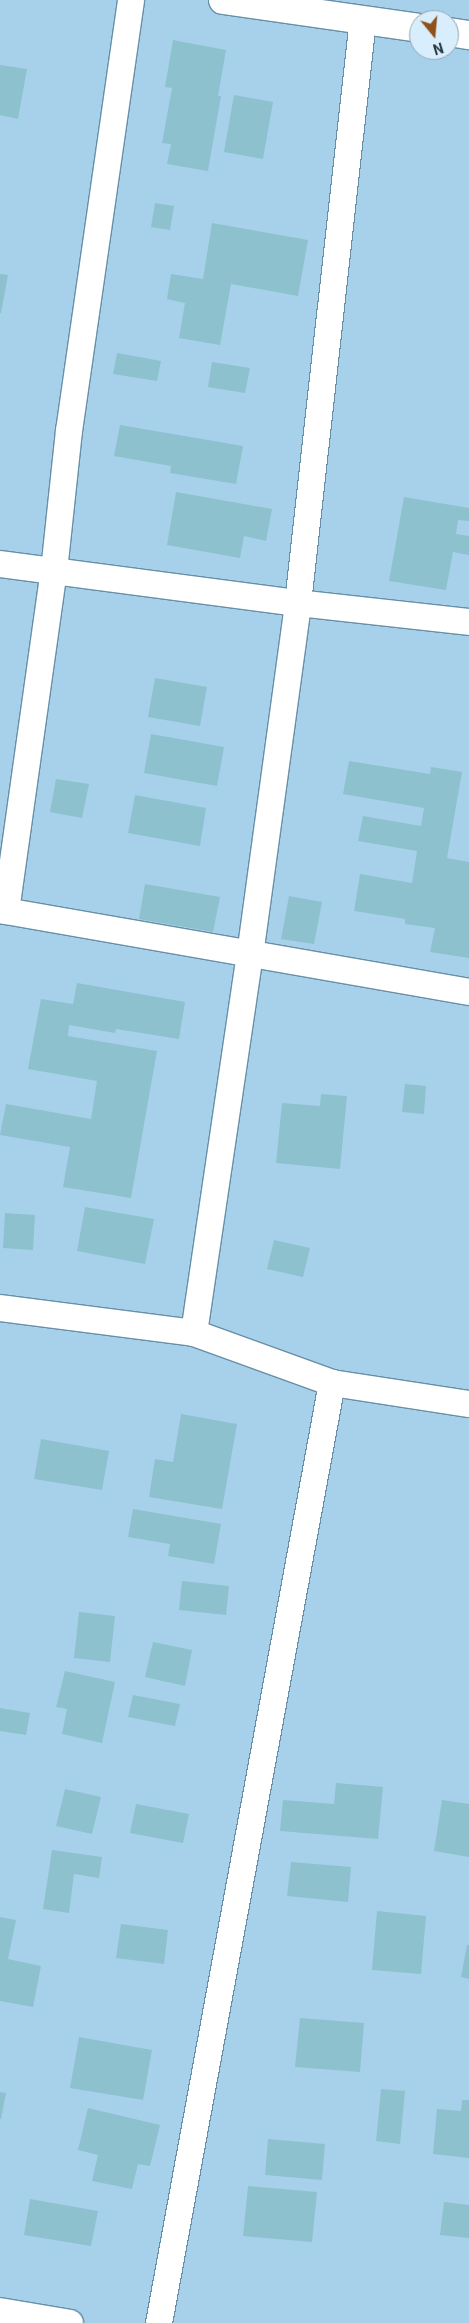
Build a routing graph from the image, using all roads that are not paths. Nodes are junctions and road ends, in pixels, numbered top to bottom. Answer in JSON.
{"nodes":[{"id":1,"x":131,"y":0,"type":"edge"},
{"id":2,"x":223,"y":0,"type":"edge"},
{"id":3,"x":363,"y":20,"type":"junction"},
{"id":4,"x":409,"y":27,"type":"edge"},
{"id":5,"x":0,"y":564,"type":"edge"},
{"id":6,"x":54,"y":571,"type":"junction"},
{"id":7,"x":298,"y":603,"type":"junction"},
{"id":8,"x":469,"y":622,"type":"edge"},
{"id":9,"x":3,"y":911,"type":"edge"},
{"id":10,"x":250,"y":954,"type":"junction"},
{"id":11,"x":469,"y":992,"type":"edge"},
{"id":12,"x":0,"y":1308,"type":"edge"},
{"id":13,"x":194,"y":1333,"type":"junction"},
{"id":14,"x":332,"y":1383,"type":"junction"},
{"id":15,"x":469,"y":1404,"type":"edge"},
{"id":16,"x":0,"y":2311,"type":"edge"},
{"id":17,"x":70,"y":2323,"type":"edge"},
{"id":18,"x":159,"y":2323,"type":"edge"}],
"edges":[{"from":1,"to":6,"type":"street"},
{"from":2,"to":3,"type":"highway"},
{"from":3,"to":4,"type":"highway"},
{"from":3,"to":7,"type":"street"},
{"from":5,"to":6,"type":"street"},
{"from":6,"to":7,"type":"street"},
{"from":6,"to":9,"type":"street"},
{"from":7,"to":8,"type":"street"},
{"from":7,"to":10,"type":"street"},
{"from":9,"to":10,"type":"street"},
{"from":10,"to":11,"type":"street"},
{"from":10,"to":13,"type":"street"},
{"from":12,"to":13,"type":"street"},
{"from":13,"to":14,"type":"street"},
{"from":14,"to":15,"type":"street"},
{"from":14,"to":18,"type":"street"},
{"from":16,"to":17,"type":"street"}]}
